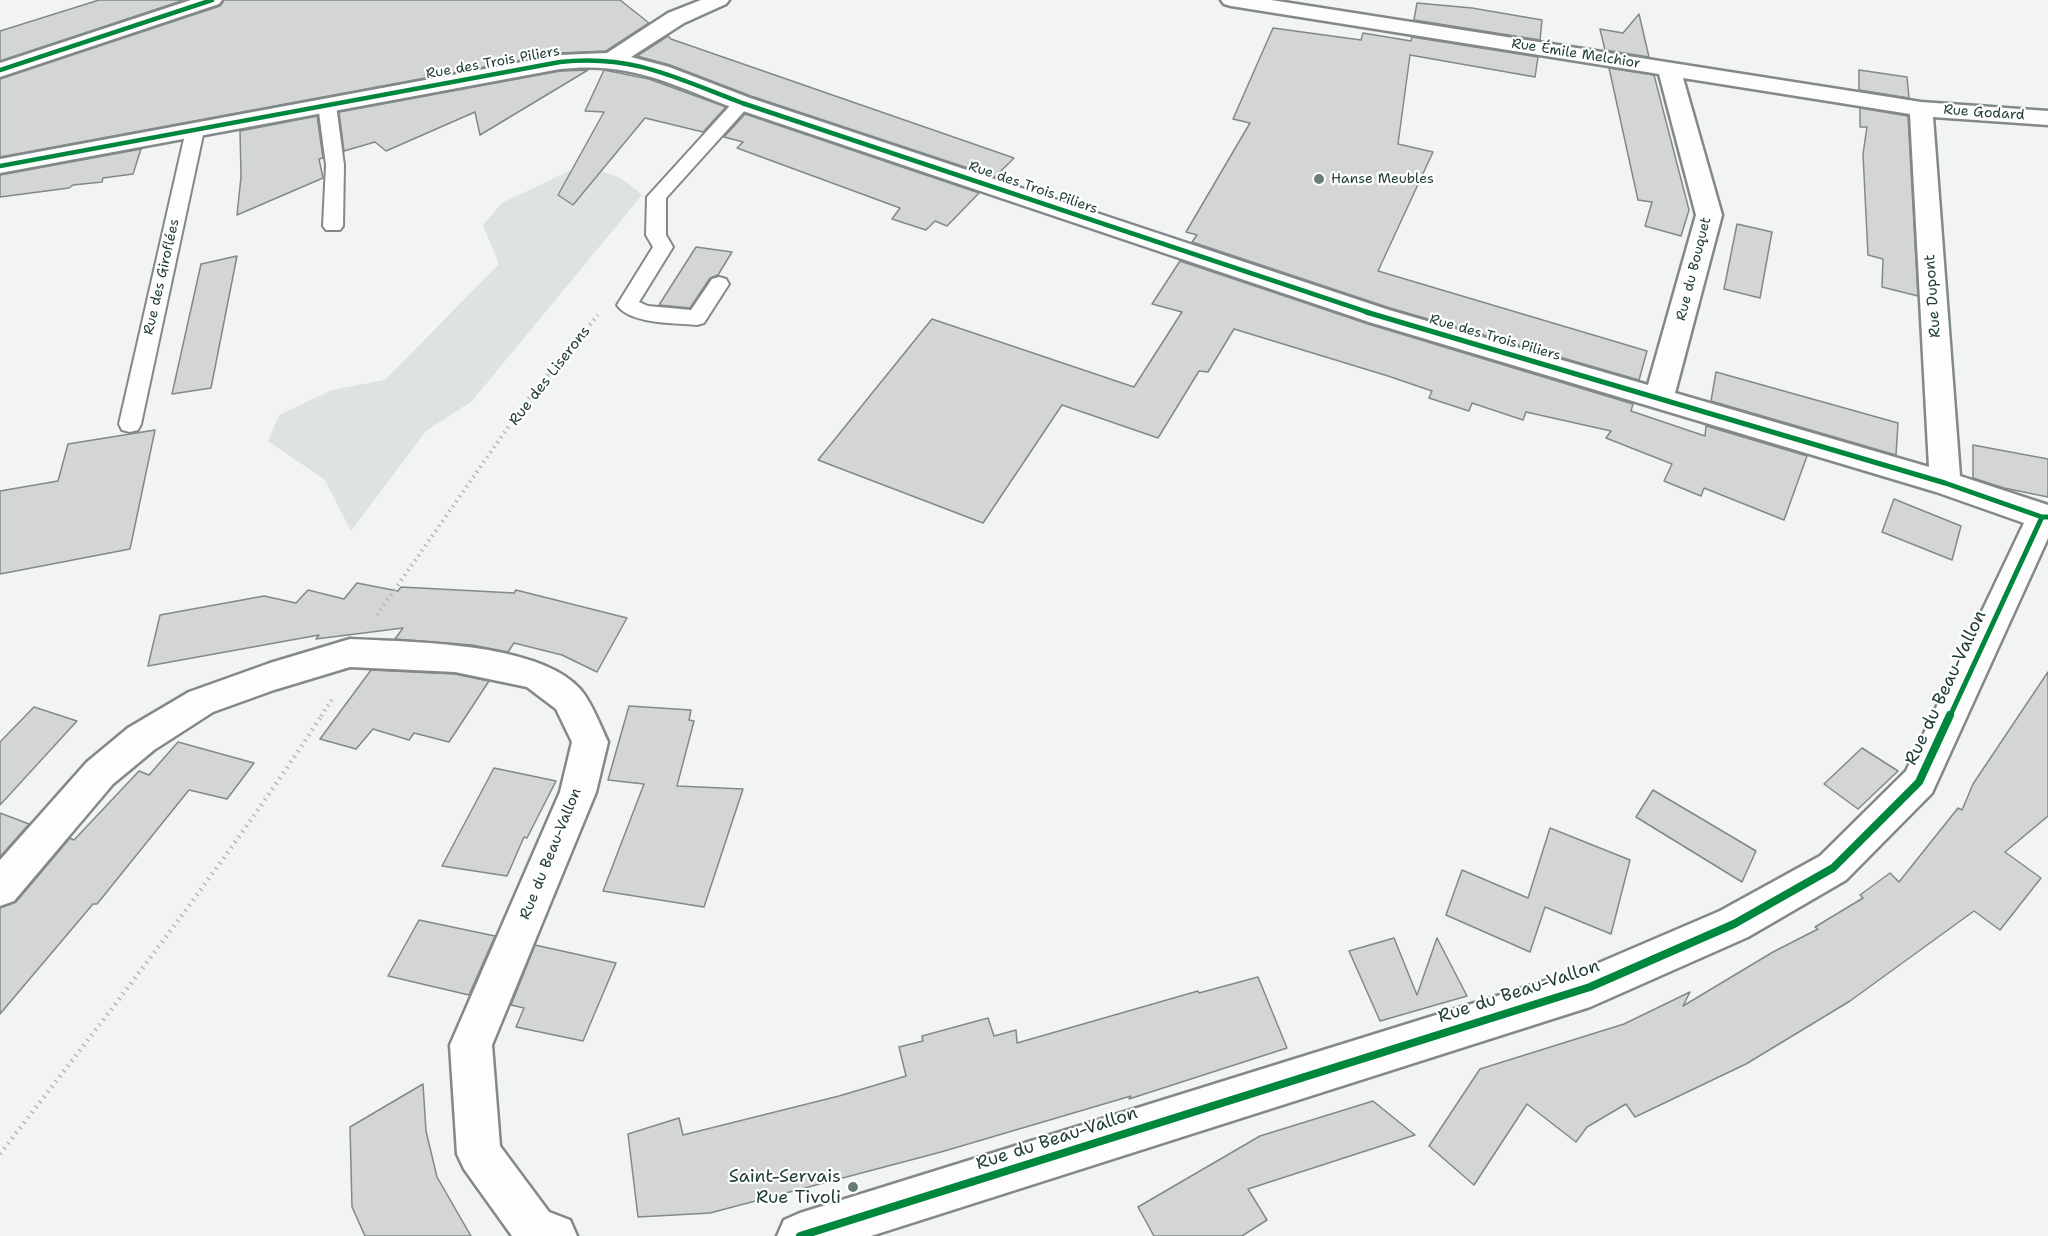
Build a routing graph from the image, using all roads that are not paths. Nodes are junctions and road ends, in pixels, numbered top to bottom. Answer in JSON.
{"nodes":[{"id":1,"x":212,"y":0,"type":"edge"},
{"id":2,"x":719,"y":0,"type":"edge"},
{"id":3,"x":1231,"y":0,"type":"edge"},
{"id":4,"x":612,"y":60,"type":"junction"},
{"id":5,"x":1669,"y":69,"type":"junction"},
{"id":6,"x":0,"y":70,"type":"edge"},
{"id":7,"x":742,"y":103,"type":"junction"},
{"id":8,"x":327,"y":105,"type":"junction"},
{"id":9,"x":1921,"y":109,"type":"junction"},
{"id":10,"x":2048,"y":118,"type":"edge"},
{"id":11,"x":195,"y":130,"type":"junction"},
{"id":12,"x":0,"y":166,"type":"edge"},
{"id":13,"x":333,"y":226,"type":"dead end"},
{"id":14,"x":719,"y":284,"type":"dead end"},
{"id":15,"x":1659,"y":399,"type":"junction"},
{"id":16,"x":130,"y":424,"type":"dead end"},
{"id":17,"x":1945,"y":483,"type":"junction"},
{"id":18,"x":2045,"y":517,"type":"edge"},
{"id":19,"x":0,"y":888,"type":"edge"},
{"id":20,"x":554,"y":1236,"type":"edge"},
{"id":21,"x":800,"y":1236,"type":"edge"}],
"edges":[{"from":1,"to":6,"type":"street"},
{"from":2,"to":4,"type":"street"},
{"from":3,"to":5,"type":"street","name":"Rue Émile Melchior"},
{"from":4,"to":7,"type":"street","name":"Rue des Trois Piliers"},
{"from":4,"to":8,"type":"street","name":"Rue des Trois Piliers"},
{"from":5,"to":9,"type":"street","name":"Rue Émile Melchior"},
{"from":5,"to":15,"type":"street","name":"Rue du Bouquet"},
{"from":7,"to":14,"type":"lane"},
{"from":7,"to":15,"type":"street","name":"Rue des Trois Piliers"},
{"from":8,"to":11,"type":"street","name":"Rue des Trois Piliers"},
{"from":8,"to":13,"type":"lane"},
{"from":9,"to":10,"type":"street","name":"Rue Godard"},
{"from":9,"to":17,"type":"street","name":"Rue Dupont"},
{"from":11,"to":12,"type":"street","name":"Rue des Trois Piliers"},
{"from":11,"to":16,"type":"lane","name":"Rue des Giroflées"},
{"from":15,"to":17,"type":"street","name":"Rue des Trois Piliers"},
{"from":17,"to":18,"type":"street","name":"Rue des Trois Piliers"},
{"from":18,"to":21,"type":"street","name":"Rue du Beau-Vallon"},
{"from":19,"to":20,"type":"street","name":"Rue du Beau-Vallon"}]}
